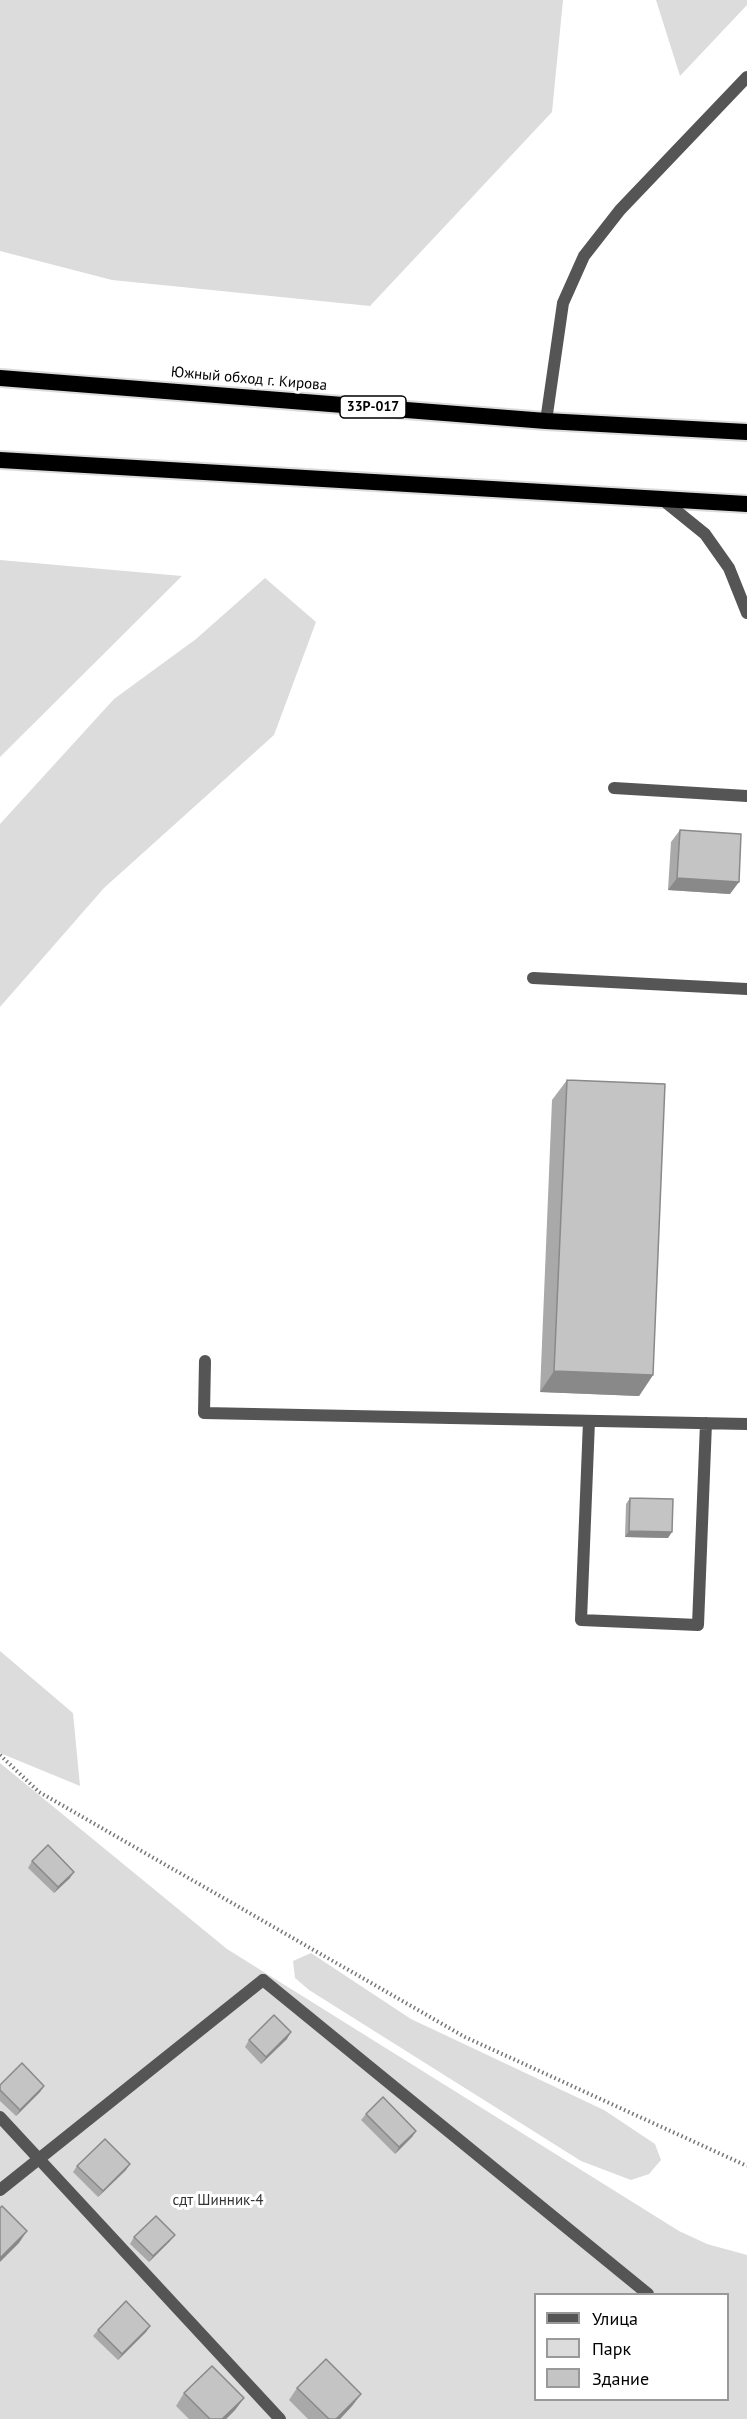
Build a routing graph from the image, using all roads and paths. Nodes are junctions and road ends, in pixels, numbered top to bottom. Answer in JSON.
{"nodes":[{"id":1,"x":747,"y":77,"type":"edge"},
{"id":2,"x":0,"y":378,"type":"edge"},
{"id":3,"x":546,"y":421,"type":"junction"},
{"id":4,"x":747,"y":432,"type":"edge"},
{"id":5,"x":0,"y":460,"type":"edge"},
{"id":6,"x":663,"y":500,"type":"junction"},
{"id":7,"x":747,"y":504,"type":"edge"},
{"id":8,"x":747,"y":613,"type":"edge"},
{"id":9,"x":614,"y":788,"type":"dead end"},
{"id":10,"x":747,"y":796,"type":"edge"},
{"id":11,"x":533,"y":978,"type":"dead end"},
{"id":12,"x":747,"y":988,"type":"edge"},
{"id":13,"x":206,"y":1361,"type":"dead end"},
{"id":14,"x":589,"y":1421,"type":"junction"},
{"id":15,"x":706,"y":1424,"type":"junction"},
{"id":16,"x":747,"y":1424,"type":"edge"},
{"id":17,"x":0,"y":1755,"type":"edge"},
{"id":18,"x":0,"y":2117,"type":"edge"},
{"id":19,"x":40,"y":2159,"type":"junction"},
{"id":20,"x":747,"y":2166,"type":"edge"},
{"id":21,"x":0,"y":2190,"type":"edge"},
{"id":22,"x":646,"y":2293,"type":"edge"},
{"id":23,"x":280,"y":2419,"type":"edge"}],
"edges":[{"from":1,"to":3,"type":"street"},
{"from":2,"to":3,"type":"highway","name":"Южный обход г. Кирова","number":"33Р-017"},
{"from":3,"to":4,"type":"highway","name":"Южный обход г. Кирова","number":"33Р-017"},
{"from":5,"to":6,"type":"highway"},
{"from":6,"to":7,"type":"highway"},
{"from":6,"to":8,"type":"street"},
{"from":9,"to":10,"type":"street"},
{"from":11,"to":12,"type":"street"},
{"from":13,"to":14,"type":"street"},
{"from":14,"to":15,"type":"street"},
{"from":14,"to":15,"type":"street"},
{"from":15,"to":16,"type":"street"},
{"from":17,"to":20,"type":"path"},
{"from":18,"to":19,"type":"street"},
{"from":19,"to":21,"type":"street"},
{"from":19,"to":22,"type":"street"},
{"from":19,"to":23,"type":"street"}]}
